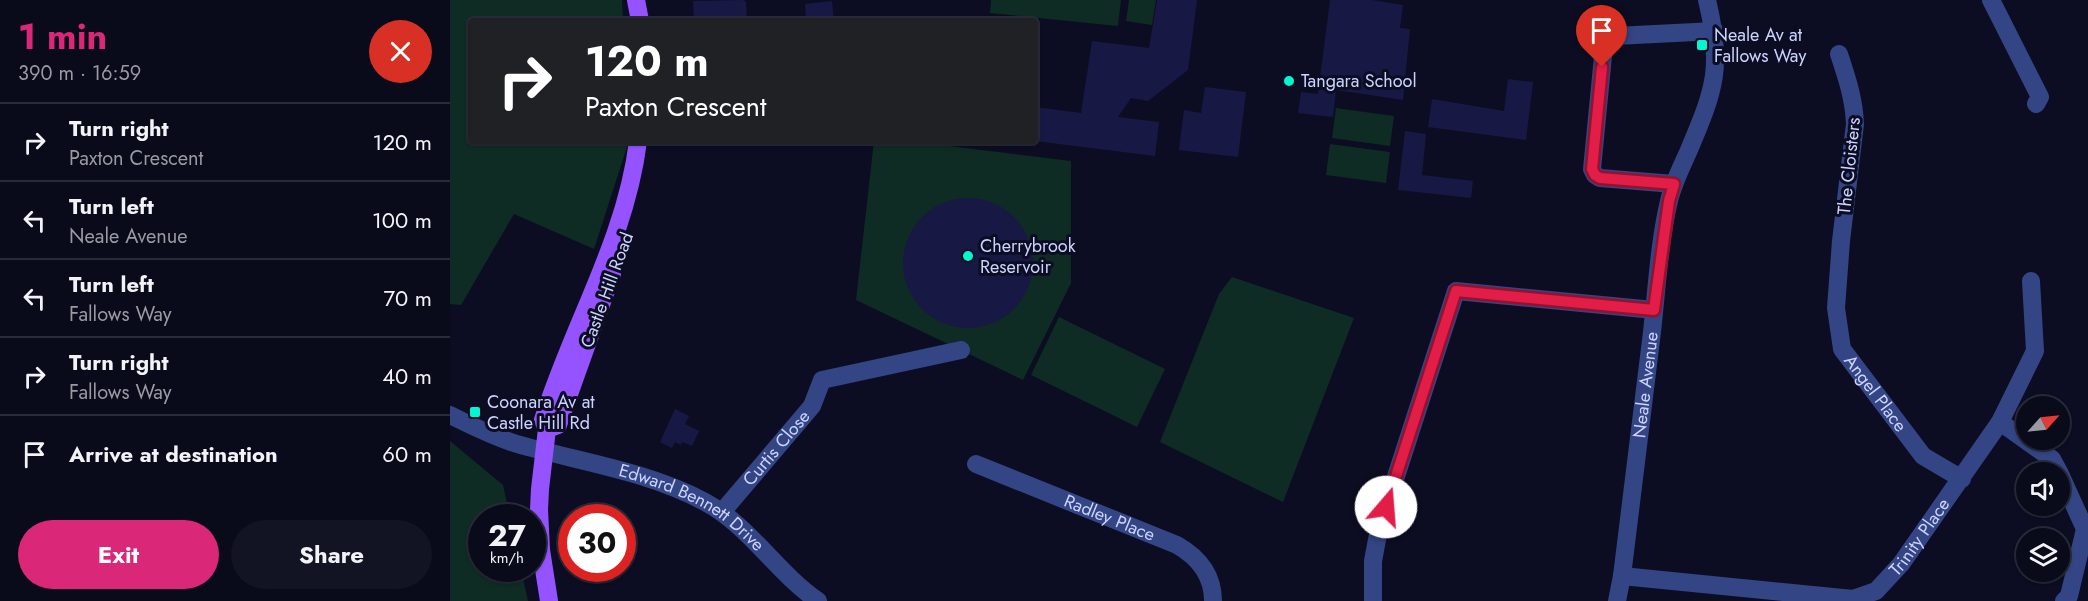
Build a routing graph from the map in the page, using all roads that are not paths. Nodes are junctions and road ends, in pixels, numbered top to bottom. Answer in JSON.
{"nodes":[{"id":1,"x":636,"y":0,"type":"edge"},
{"id":2,"x":648,"y":0,"type":"edge"},
{"id":3,"x":1707,"y":0,"type":"edge"},
{"id":4,"x":1991,"y":0,"type":"edge"},
{"id":5,"x":639,"y":18,"type":"edge"},
{"id":6,"x":651,"y":18,"type":"edge"},
{"id":7,"x":1714,"y":31,"type":"junction"},
{"id":8,"x":1839,"y":54,"type":"dead end"},
{"id":9,"x":2036,"y":104,"type":"dead end"},
{"id":10,"x":637,"y":144,"type":"edge"},
{"id":11,"x":649,"y":144,"type":"edge"},
{"id":12,"x":1674,"y":184,"type":"junction"},
{"id":13,"x":1839,"y":280,"type":"joint"},
{"id":14,"x":2031,"y":281,"type":"dead end"},
{"id":15,"x":1654,"y":310,"type":"junction"},
{"id":16,"x":961,"y":350,"type":"dead end"},
{"id":17,"x":450,"y":415,"type":"edge"},
{"id":18,"x":2000,"y":422,"type":"junction"},
{"id":19,"x":547,"y":429,"type":"junction"},
{"id":20,"x":545,"y":451,"type":"junction"},
{"id":21,"x":2054,"y":462,"type":"edge"},
{"id":22,"x":976,"y":464,"type":"dead end"},
{"id":23,"x":1962,"y":479,"type":"junction"},
{"id":24,"x":2070,"y":497,"type":"edge"},
{"id":25,"x":723,"y":512,"type":"junction"},
{"id":26,"x":1622,"y":576,"type":"junction"},
{"id":27,"x":549,"y":601,"type":"edge"},
{"id":28,"x":818,"y":601,"type":"edge"},
{"id":29,"x":1213,"y":601,"type":"edge"},
{"id":30,"x":1373,"y":601,"type":"edge"},
{"id":31,"x":1617,"y":601,"type":"edge"},
{"id":32,"x":2064,"y":601,"type":"edge"}],
"edges":[{"from":1,"to":5,"type":"main road"},
{"from":2,"to":6,"type":"main road"},
{"from":3,"to":7,"type":"street","name":"Neale Avenue"},
{"from":4,"to":9,"type":"street"},
{"from":7,"to":12,"type":"street","name":"Neale Avenue"},
{"from":7,"to":12,"type":"street"},
{"from":8,"to":13,"type":"street","name":"The Cloisters"},
{"from":10,"to":19,"type":"main road","name":"Castle Hill Road"},
{"from":11,"to":19,"type":"main road","name":"Castle Hill Road"},
{"from":12,"to":15,"type":"street","name":"Neale Avenue"},
{"from":13,"to":23,"type":"street","name":"Angel Place"},
{"from":14,"to":18,"type":"street","name":"Trinity Place"},
{"from":15,"to":26,"type":"street","name":"Neale Avenue"},
{"from":15,"to":30,"type":"street"},
{"from":16,"to":25,"type":"street","name":"Curtis Close"},
{"from":17,"to":20,"type":"street","name":"Edward Bennett Drive"},
{"from":18,"to":21,"type":"street"},
{"from":18,"to":23,"type":"street","name":"Trinity Place"},
{"from":19,"to":20,"type":"main road","name":"Castle Hill Road"},
{"from":20,"to":25,"type":"street","name":"Edward Bennett Drive"},
{"from":20,"to":27,"type":"main road","name":"Castle Hill Road"},
{"from":22,"to":29,"type":"street","name":"Radley Place"},
{"from":23,"to":26,"type":"street","name":"Trinity Place"},
{"from":24,"to":32,"type":"street"},
{"from":25,"to":28,"type":"street","name":"Edward Bennett Drive"},
{"from":26,"to":31,"type":"street","name":"Neale Avenue"}]}
